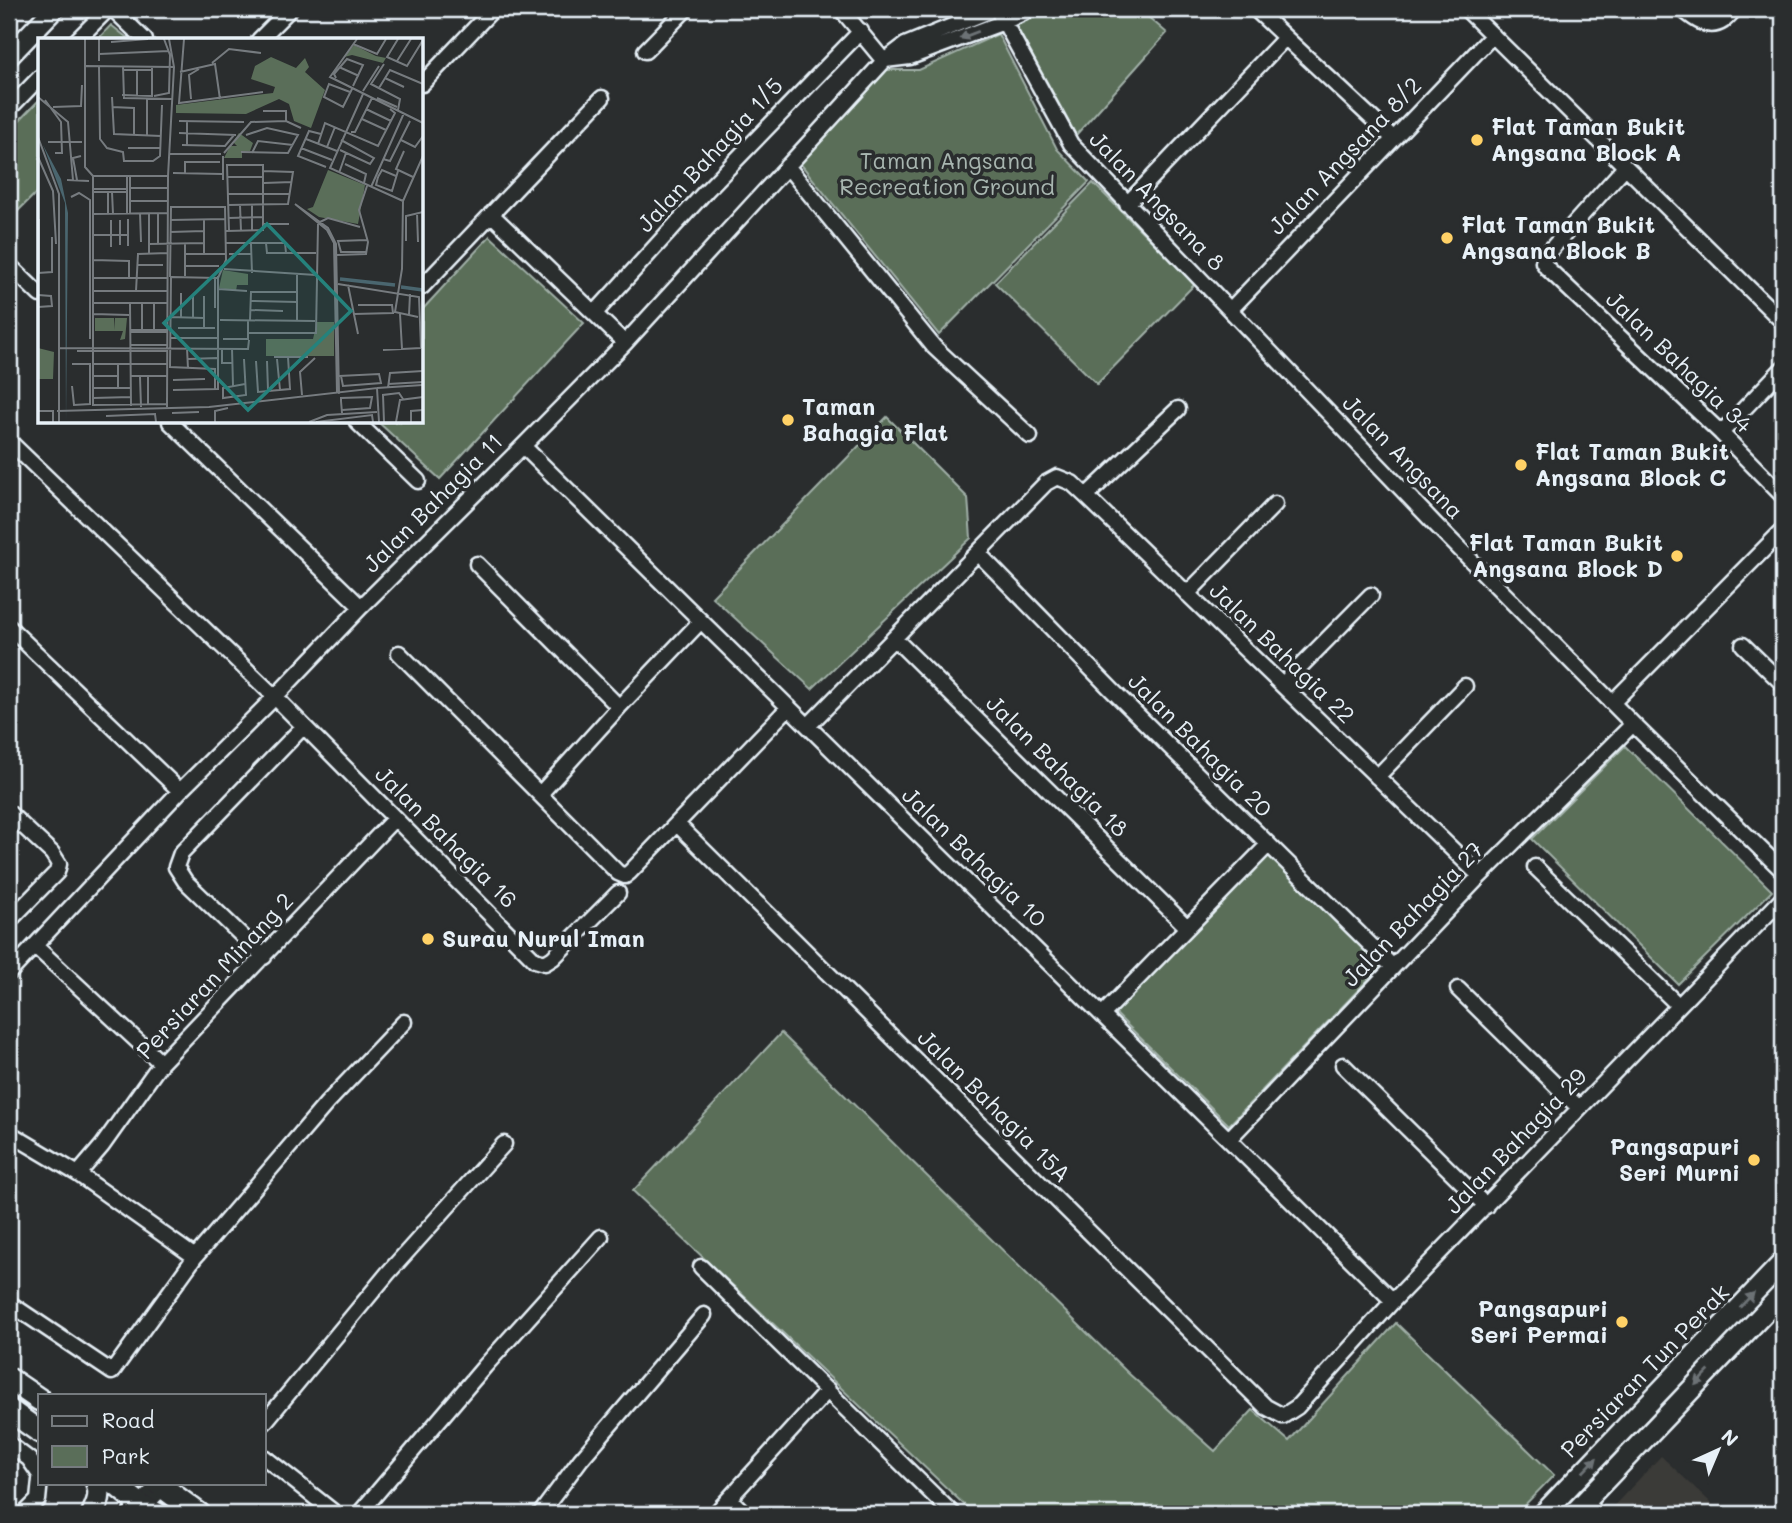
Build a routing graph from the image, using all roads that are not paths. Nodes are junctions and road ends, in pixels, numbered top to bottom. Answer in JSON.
{"nodes":[{"id":1,"x":54,"y":9,"type":"edge"},
{"id":2,"x":108,"y":9,"type":"edge"},
{"id":3,"x":113,"y":9,"type":"edge"},
{"id":4,"x":290,"y":9,"type":"edge"},
{"id":5,"x":493,"y":9,"type":"edge"},
{"id":6,"x":686,"y":9,"type":"edge"},
{"id":7,"x":841,"y":9,"type":"edge"},
{"id":8,"x":1032,"y":9,"type":"edge"},
{"id":9,"x":1255,"y":9,"type":"edge"},
{"id":10,"x":1466,"y":9,"type":"edge"},
{"id":11,"x":1682,"y":9,"type":"edge"},
{"id":12,"x":1735,"y":9,"type":"edge"},
{"id":13,"x":998,"y":13,"type":"edge"},
{"id":14,"x":860,"y":31,"type":"junction"},
{"id":15,"x":1493,"y":35,"type":"junction"},
{"id":16,"x":78,"y":38,"type":"edge"},
{"id":17,"x":143,"y":38,"type":"edge"},
{"id":18,"x":262,"y":38,"type":"edge"},
{"id":19,"x":1285,"y":38,"type":"junction"},
{"id":20,"x":645,"y":51,"type":"dead end"},
{"id":21,"x":9,"y":56,"type":"edge"},
{"id":22,"x":884,"y":61,"type":"junction"},
{"id":23,"x":38,"y":79,"type":"edge"},
{"id":24,"x":424,"y":82,"type":"edge"},
{"id":25,"x":601,"y":98,"type":"dead end"},
{"id":26,"x":9,"y":109,"type":"edge"},
{"id":27,"x":1393,"y":138,"type":"junction"},
{"id":28,"x":787,"y":166,"type":"junction"},
{"id":29,"x":1625,"y":167,"type":"junction"},
{"id":30,"x":1127,"y":204,"type":"junction"},
{"id":31,"x":491,"y":214,"type":"junction"},
{"id":32,"x":9,"y":265,"type":"edge"},
{"id":33,"x":424,"y":285,"type":"edge"},
{"id":34,"x":38,"y":293,"type":"edge"},
{"id":35,"x":1230,"y":310,"type":"junction"},
{"id":36,"x":595,"y":313,"type":"junction"},
{"id":37,"x":1783,"y":322,"type":"edge"},
{"id":38,"x":625,"y":343,"type":"junction"},
{"id":39,"x":1783,"y":368,"type":"edge"},
{"id":40,"x":1178,"y":409,"type":"dead end"},
{"id":41,"x":172,"y":424,"type":"edge"},
{"id":42,"x":359,"y":424,"type":"edge"},
{"id":43,"x":1721,"y":433,"type":"junction"},
{"id":44,"x":1030,"y":436,"type":"dead end"},
{"id":45,"x":9,"y":442,"type":"edge"},
{"id":46,"x":523,"y":446,"type":"junction"},
{"id":47,"x":418,"y":481,"type":"dead end"},
{"id":48,"x":1086,"y":496,"type":"junction"},
{"id":49,"x":1783,"y":496,"type":"edge"},
{"id":50,"x":1275,"y":504,"type":"dead end"},
{"id":51,"x":1783,"y":530,"type":"edge"},
{"id":52,"x":978,"y":553,"type":"junction"},
{"id":53,"x":477,"y":564,"type":"dead end"},
{"id":54,"x":1187,"y":594,"type":"junction"},
{"id":55,"x":1371,"y":595,"type":"dead end"},
{"id":56,"x":360,"y":607,"type":"junction"},
{"id":57,"x":701,"y":621,"type":"junction"},
{"id":58,"x":9,"y":627,"type":"edge"},
{"id":59,"x":894,"y":638,"type":"junction"},
{"id":60,"x":1743,"y":645,"type":"dead end"},
{"id":61,"x":399,"y":653,"type":"dead end"},
{"id":62,"x":1783,"y":684,"type":"edge"},
{"id":63,"x":1282,"y":685,"type":"junction"},
{"id":64,"x":1465,"y":686,"type":"dead end"},
{"id":65,"x":275,"y":697,"type":"junction"},
{"id":66,"x":1612,"y":703,"type":"junction"},
{"id":67,"x":618,"y":707,"type":"junction"},
{"id":68,"x":789,"y":707,"type":"junction"},
{"id":69,"x":1633,"y":724,"type":"junction"},
{"id":70,"x":808,"y":726,"type":"junction"},
{"id":71,"x":303,"y":727,"type":"junction"},
{"id":72,"x":1377,"y":777,"type":"junction"},
{"id":73,"x":180,"y":791,"type":"junction"},
{"id":74,"x":540,"y":793,"type":"junction"},
{"id":75,"x":9,"y":813,"type":"edge"},
{"id":76,"x":395,"y":818,"type":"junction"},
{"id":77,"x":677,"y":824,"type":"junction"},
{"id":78,"x":1269,"y":845,"type":"junction"},
{"id":79,"x":1535,"y":867,"type":"dead end"},
{"id":80,"x":1783,"y":871,"type":"edge"},
{"id":81,"x":1480,"y":876,"type":"junction"},
{"id":82,"x":618,"y":893,"type":"dead end"},
{"id":83,"x":1783,"y":898,"type":"edge"},
{"id":84,"x":9,"y":921,"type":"edge"},
{"id":85,"x":1187,"y":927,"type":"junction"},
{"id":86,"x":35,"y":946,"type":"junction"},
{"id":87,"x":264,"y":957,"type":"junction"},
{"id":88,"x":1393,"y":967,"type":"junction"},
{"id":89,"x":9,"y":973,"type":"edge"},
{"id":90,"x":1458,"y":989,"type":"dead end"},
{"id":91,"x":1678,"y":1005,"type":"junction"},
{"id":92,"x":1102,"y":1014,"type":"junction"},
{"id":93,"x":404,"y":1022,"type":"dead end"},
{"id":94,"x":161,"y":1063,"type":"junction"},
{"id":95,"x":1343,"y":1065,"type":"dead end"},
{"id":96,"x":1579,"y":1108,"type":"junction"},
{"id":97,"x":9,"y":1133,"type":"edge"},
{"id":98,"x":1229,"y":1139,"type":"junction"},
{"id":99,"x":504,"y":1144,"type":"dead end"},
{"id":100,"x":78,"y":1174,"type":"junction"},
{"id":101,"x":1486,"y":1206,"type":"junction"},
{"id":102,"x":601,"y":1237,"type":"dead end"},
{"id":103,"x":195,"y":1258,"type":"junction"},
{"id":104,"x":1783,"y":1262,"type":"edge"},
{"id":105,"x":701,"y":1267,"type":"dead end"},
{"id":106,"x":1783,"y":1293,"type":"edge"},
{"id":107,"x":1393,"y":1301,"type":"junction"},
{"id":108,"x":9,"y":1303,"type":"edge"},
{"id":109,"x":704,"y":1315,"type":"dead end"},
{"id":110,"x":9,"y":1379,"type":"edge"},
{"id":111,"x":828,"y":1390,"type":"junction"},
{"id":112,"x":38,"y":1399,"type":"edge"},
{"id":113,"x":9,"y":1410,"type":"edge"},
{"id":114,"x":1283,"y":1416,"type":"joint"},
{"id":115,"x":266,"y":1421,"type":"edge"},
{"id":116,"x":38,"y":1431,"type":"edge"},
{"id":117,"x":9,"y":1444,"type":"edge"},
{"id":118,"x":266,"y":1459,"type":"edge"},
{"id":119,"x":38,"y":1474,"type":"edge"},
{"id":120,"x":39,"y":1484,"type":"edge"},
{"id":121,"x":97,"y":1484,"type":"edge"},
{"id":122,"x":120,"y":1484,"type":"edge"},
{"id":123,"x":159,"y":1485,"type":"edge"},
{"id":124,"x":730,"y":1499,"type":"junction"},
{"id":125,"x":1585,"y":1510,"type":"edge"},
{"id":126,"x":144,"y":1511,"type":"edge"},
{"id":127,"x":24,"y":1514,"type":"edge"},
{"id":128,"x":92,"y":1514,"type":"edge"},
{"id":129,"x":200,"y":1514,"type":"edge"},
{"id":130,"x":336,"y":1514,"type":"edge"},
{"id":131,"x":359,"y":1514,"type":"edge"},
{"id":132,"x":540,"y":1514,"type":"edge"},
{"id":133,"x":715,"y":1514,"type":"edge"},
{"id":134,"x":745,"y":1514,"type":"edge"},
{"id":135,"x":953,"y":1514,"type":"edge"},
{"id":136,"x":1543,"y":1514,"type":"edge"}],
"edges":[{"from":1,"to":21,"type":"street"},
{"from":2,"to":16,"type":"street"},
{"from":3,"to":17,"type":"street"},
{"from":4,"to":18,"type":"street"},
{"from":5,"to":24,"type":"street"},
{"from":6,"to":20,"type":"street"},
{"from":7,"to":14,"type":"street"},
{"from":8,"to":13,"type":"street"},
{"from":9,"to":19,"type":"street"},
{"from":10,"to":15,"type":"street"},
{"from":11,"to":12,"type":"street"},
{"from":13,"to":22,"type":"street"},
{"from":13,"to":30,"type":"street","name":"Jalan Angsana 8"},
{"from":14,"to":22,"type":"street"},
{"from":14,"to":36,"type":"street","name":"Jalan Bahagia 1/5"},
{"from":15,"to":27,"type":"street","name":"Jalan Angsana 8/2"},
{"from":15,"to":29,"type":"street"},
{"from":19,"to":27,"type":"street"},
{"from":19,"to":30,"type":"street"},
{"from":22,"to":28,"type":"street","name":"Jalan Bahagia 11"},
{"from":23,"to":26,"type":"street"},
{"from":25,"to":31,"type":"street"},
{"from":27,"to":35,"type":"street","name":"Jalan Angsana 8/2"},
{"from":28,"to":38,"type":"street","name":"Jalan Bahagia 11"},
{"from":28,"to":44,"type":"street"},
{"from":29,"to":37,"type":"street"},
{"from":29,"to":43,"type":"street","name":"Jalan Bahagia 34"},
{"from":30,"to":35,"type":"street","name":"Jalan Angsana 8"},
{"from":31,"to":33,"type":"street"},
{"from":31,"to":36,"type":"street"},
{"from":32,"to":34,"type":"street"},
{"from":35,"to":66,"type":"street","name":"Jalan Angsana"},
{"from":36,"to":38,"type":"street"},
{"from":38,"to":46,"type":"street","name":"Jalan Bahagia 11"},
{"from":39,"to":43,"type":"street"},
{"from":40,"to":48,"type":"street"},
{"from":41,"to":56,"type":"street"},
{"from":42,"to":47,"type":"street"},
{"from":43,"to":49,"type":"street","name":"Jalan Bahagia 34"},
{"from":45,"to":65,"type":"street","name":"Jalan Bahagia 16"},
{"from":46,"to":56,"type":"street","name":"Jalan Bahagia 11"},
{"from":46,"to":57,"type":"street","name":"Jalan Bahagia 10"},
{"from":48,"to":52,"type":"street","name":"Jalan Bahagia 22"},
{"from":48,"to":54,"type":"street","name":"Jalan Bahagia 22"},
{"from":50,"to":54,"type":"street"},
{"from":51,"to":66,"type":"street"},
{"from":52,"to":59,"type":"street"},
{"from":52,"to":78,"type":"street","name":"Jalan Bahagia 20"},
{"from":53,"to":67,"type":"street"},
{"from":54,"to":63,"type":"street","name":"Jalan Bahagia 22"},
{"from":55,"to":63,"type":"street"},
{"from":56,"to":65,"type":"street","name":"Jalan Bahagia 11"},
{"from":57,"to":67,"type":"street"},
{"from":57,"to":68,"type":"street","name":"Jalan Bahagia 10"},
{"from":58,"to":73,"type":"street"},
{"from":59,"to":70,"type":"street"},
{"from":59,"to":85,"type":"street","name":"Jalan Bahagia 18"},
{"from":60,"to":62,"type":"street"},
{"from":61,"to":74,"type":"street"},
{"from":63,"to":72,"type":"street","name":"Jalan Bahagia 22"},
{"from":64,"to":72,"type":"street"},
{"from":65,"to":71,"type":"street","name":"Jalan Bahagia 16"},
{"from":65,"to":73,"type":"street","name":"Jalan Bahagia 11"},
{"from":66,"to":69,"type":"street","name":"Jalan Angsana"},
{"from":67,"to":74,"type":"street"},
{"from":68,"to":70,"type":"street","name":"Jalan Bahagia 10"},
{"from":68,"to":77,"type":"street"},
{"from":69,"to":80,"type":"street","name":"Jalan Angsana"},
{"from":69,"to":81,"type":"street","name":"Jalan Bahagia 27"},
{"from":70,"to":92,"type":"street","name":"Jalan Bahagia 10"},
{"from":71,"to":76,"type":"street","name":"Jalan Bahagia 16"},
{"from":71,"to":87,"type":"street"},
{"from":72,"to":81,"type":"street","name":"Jalan Bahagia 22"},
{"from":73,"to":86,"type":"street","name":"Jalan Bahagia 11"},
{"from":74,"to":77,"type":"street"},
{"from":75,"to":84,"type":"street"},
{"from":76,"to":82,"type":"street","name":"Jalan Bahagia 16"},
{"from":76,"to":87,"type":"street","name":"Persiaran Minang 2"},
{"from":77,"to":114,"type":"street","name":"Jalan Bahagia 15A"},
{"from":78,"to":85,"type":"street"},
{"from":78,"to":88,"type":"street","name":"Jalan Bahagia 20"},
{"from":79,"to":91,"type":"street"},
{"from":81,"to":88,"type":"street","name":"Jalan Bahagia 27"},
{"from":83,"to":91,"type":"street","name":"Jalan Bahagia 29"},
{"from":85,"to":92,"type":"street"},
{"from":86,"to":89,"type":"street","name":"Jalan Bahagia 11"},
{"from":86,"to":94,"type":"street"},
{"from":87,"to":94,"type":"street","name":"Persiaran Minang 2"},
{"from":88,"to":98,"type":"street","name":"Jalan Bahagia 27"},
{"from":90,"to":96,"type":"street"},
{"from":91,"to":96,"type":"street","name":"Jalan Bahagia 29"},
{"from":92,"to":98,"type":"street","name":"Jalan Bahagia 10"},
{"from":93,"to":103,"type":"street"},
{"from":94,"to":100,"type":"street","name":"Persiaran Minang 2"},
{"from":95,"to":101,"type":"street"},
{"from":96,"to":101,"type":"street","name":"Jalan Bahagia 29"},
{"from":97,"to":100,"type":"street"},
{"from":98,"to":107,"type":"street","name":"Jalan Bahagia 10"},
{"from":99,"to":115,"type":"street"},
{"from":100,"to":103,"type":"street"},
{"from":101,"to":107,"type":"street","name":"Jalan Bahagia 29"},
{"from":102,"to":131,"type":"street"},
{"from":103,"to":108,"type":"street"},
{"from":136,"to":104,"type":"street","name":"Persiaran Tun Perak","one_way":true},
{"from":105,"to":111,"type":"street"},
{"from":106,"to":125,"type":"street","name":"Persiaran Tun Perak","one_way":true},
{"from":107,"to":114,"type":"street","name":"Jalan Bahagia 29"},
{"from":109,"to":132,"type":"street"},
{"from":110,"to":112,"type":"main road"},
{"from":111,"to":124,"type":"street"},
{"from":111,"to":135,"type":"street"},
{"from":113,"to":116,"type":"main road"},
{"from":117,"to":119,"type":"street"},
{"from":118,"to":130,"type":"street"},
{"from":120,"to":127,"type":"street"},
{"from":121,"to":128,"type":"main road"},
{"from":122,"to":126,"type":"main road"},
{"from":122,"to":128,"type":"street"},
{"from":123,"to":126,"type":"street"},
{"from":123,"to":129,"type":"main road"},
{"from":124,"to":133,"type":"street"},
{"from":124,"to":134,"type":"street"}]}
